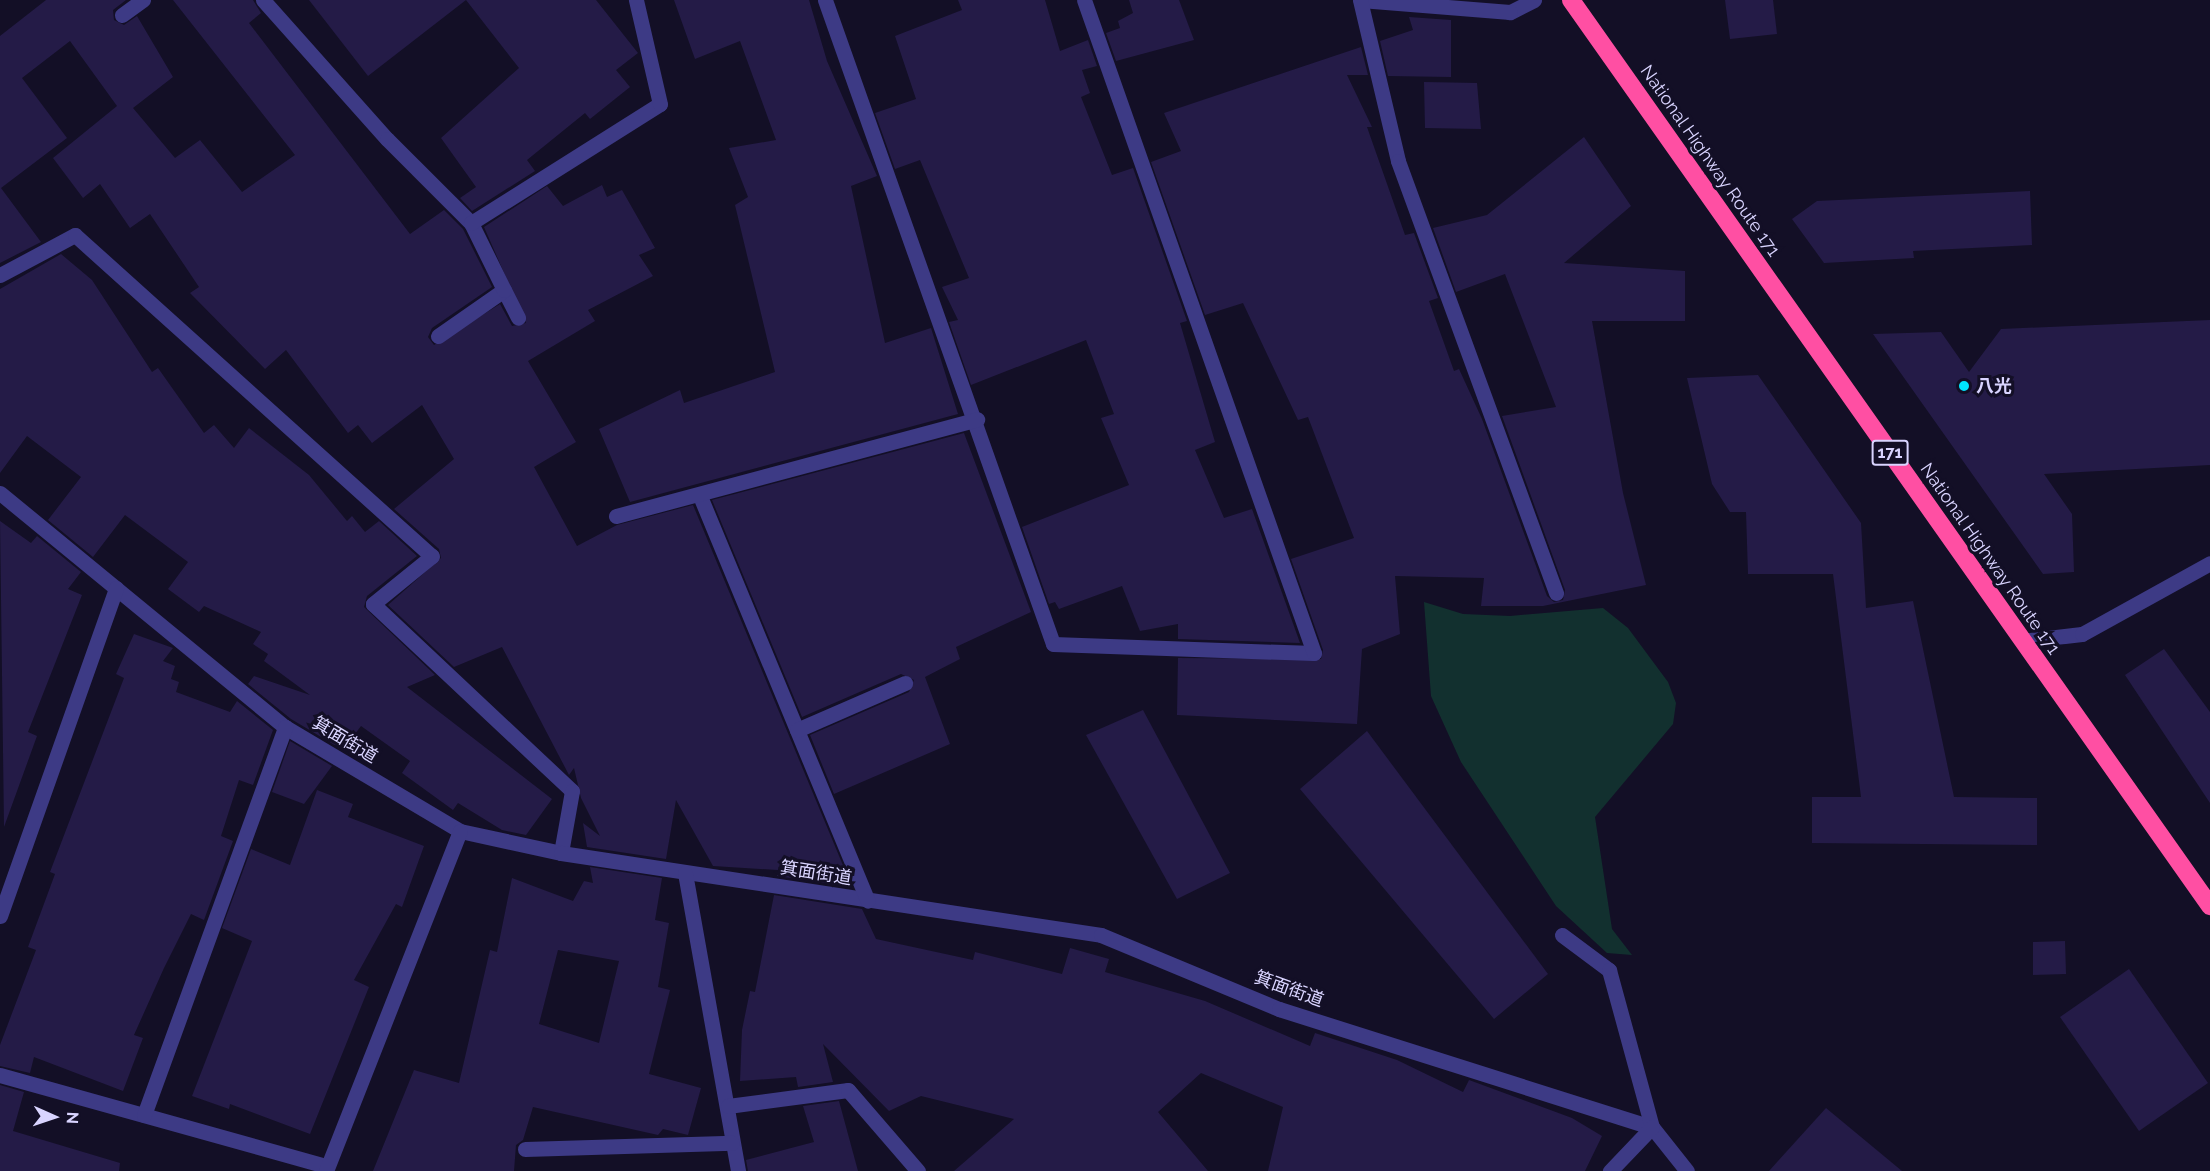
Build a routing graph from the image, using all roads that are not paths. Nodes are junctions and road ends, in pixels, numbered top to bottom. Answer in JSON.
{"nodes":[{"id":1,"x":143,"y":0,"type":"edge"},
{"id":2,"x":263,"y":0,"type":"edge"},
{"id":3,"x":636,"y":0,"type":"edge"},
{"id":4,"x":825,"y":0,"type":"edge"},
{"id":5,"x":1084,"y":0,"type":"edge"},
{"id":6,"x":1534,"y":0,"type":"edge"},
{"id":7,"x":1571,"y":0,"type":"edge"},
{"id":8,"x":122,"y":15,"type":"dead end"},
{"id":9,"x":471,"y":223,"type":"junction"},
{"id":10,"x":0,"y":274,"type":"edge"},
{"id":11,"x":504,"y":290,"type":"junction"},
{"id":12,"x":518,"y":318,"type":"dead end"},
{"id":13,"x":438,"y":336,"type":"dead end"},
{"id":14,"x":977,"y":419,"type":"junction"},
{"id":15,"x":0,"y":493,"type":"edge"},
{"id":16,"x":700,"y":496,"type":"junction"},
{"id":17,"x":616,"y":516,"type":"dead end"},
{"id":18,"x":2210,"y":563,"type":"edge"},
{"id":19,"x":116,"y":588,"type":"junction"},
{"id":20,"x":1556,"y":592,"type":"dead end"},
{"id":21,"x":2022,"y":641,"type":"junction"},
{"id":22,"x":904,"y":683,"type":"dead end"},
{"id":23,"x":285,"y":727,"type":"junction"},
{"id":24,"x":797,"y":730,"type":"junction"},
{"id":25,"x":460,"y":831,"type":"junction"},
{"id":26,"x":561,"y":853,"type":"junction"},
{"id":27,"x":685,"y":873,"type":"junction"},
{"id":28,"x":868,"y":901,"type":"junction"},
{"id":29,"x":2210,"y":906,"type":"edge"},
{"id":30,"x":0,"y":916,"type":"edge"},
{"id":31,"x":1562,"y":935,"type":"dead end"},
{"id":32,"x":0,"y":1075,"type":"edge"},
{"id":33,"x":728,"y":1106,"type":"junction"},
{"id":34,"x":144,"y":1115,"type":"junction"},
{"id":35,"x":1652,"y":1127,"type":"junction"},
{"id":36,"x":732,"y":1143,"type":"junction"},
{"id":37,"x":525,"y":1149,"type":"dead end"},
{"id":38,"x":326,"y":1168,"type":"edge"},
{"id":39,"x":738,"y":1171,"type":"edge"},
{"id":40,"x":918,"y":1171,"type":"edge"},
{"id":41,"x":1610,"y":1171,"type":"edge"},
{"id":42,"x":1687,"y":1171,"type":"edge"}],
"edges":[{"from":1,"to":8,"type":"street"},
{"from":2,"to":9,"type":"street"},
{"from":3,"to":9,"type":"street"},
{"from":4,"to":14,"type":"street"},
{"from":5,"to":14,"type":"street"},
{"from":6,"to":20,"type":"street"},
{"from":7,"to":21,"type":"highway","name":"National Highway Route 171","number":"171"},
{"from":9,"to":11,"type":"street"},
{"from":10,"to":26,"type":"street"},
{"from":11,"to":12,"type":"street"},
{"from":11,"to":13,"type":"street"},
{"from":14,"to":16,"type":"street"},
{"from":15,"to":19,"type":"street","name":"箕面街道"},
{"from":16,"to":17,"type":"street"},
{"from":16,"to":24,"type":"street"},
{"from":18,"to":21,"type":"street"},
{"from":19,"to":23,"type":"street","name":"箕面街道"},
{"from":19,"to":30,"type":"street"},
{"from":21,"to":29,"type":"highway","name":"National Highway Route 171","number":"171"},
{"from":22,"to":24,"type":"street"},
{"from":23,"to":25,"type":"street","name":"箕面街道"},
{"from":23,"to":34,"type":"street"},
{"from":24,"to":28,"type":"street"},
{"from":25,"to":26,"type":"street","name":"箕面街道"},
{"from":25,"to":38,"type":"street"},
{"from":26,"to":27,"type":"street","name":"箕面街道"},
{"from":27,"to":28,"type":"street","name":"箕面街道"},
{"from":27,"to":33,"type":"street"},
{"from":28,"to":35,"type":"street","name":"箕面街道"},
{"from":31,"to":35,"type":"street"},
{"from":32,"to":34,"type":"street"},
{"from":33,"to":36,"type":"street"},
{"from":33,"to":40,"type":"street"},
{"from":34,"to":38,"type":"street"},
{"from":35,"to":41,"type":"street"},
{"from":35,"to":42,"type":"street"},
{"from":36,"to":37,"type":"street"},
{"from":36,"to":39,"type":"street"}]}
